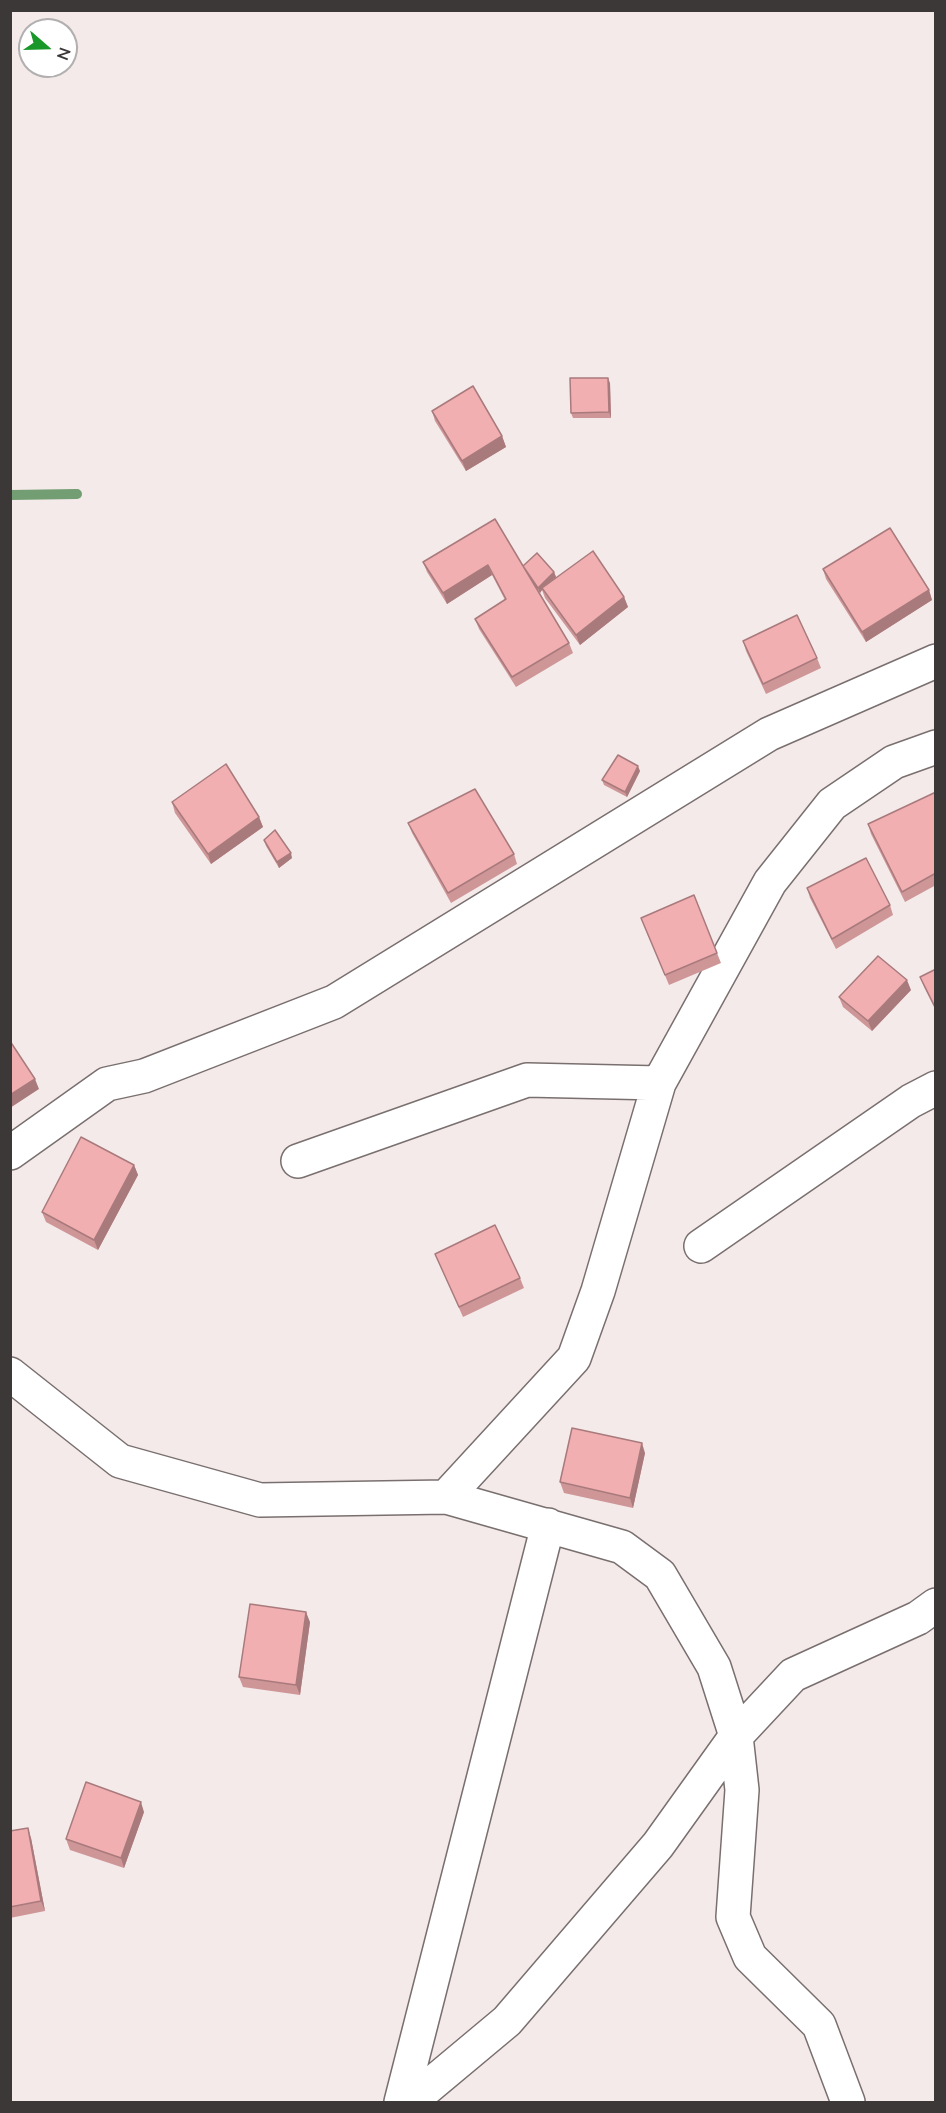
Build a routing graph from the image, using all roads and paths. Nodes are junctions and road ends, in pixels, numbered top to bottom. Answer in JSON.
{"nodes":[{"id":1,"x":936,"y":661,"type":"edge"},
{"id":2,"x":936,"y":747,"type":"edge"},
{"id":3,"x":659,"y":1083,"type":"junction"},
{"id":4,"x":936,"y":1088,"type":"edge"},
{"id":5,"x":10,"y":1153,"type":"edge"},
{"id":6,"x":298,"y":1161,"type":"dead end"},
{"id":7,"x":701,"y":1246,"type":"dead end"},
{"id":8,"x":10,"y":1374,"type":"edge"},
{"id":9,"x":446,"y":1497,"type":"junction"},
{"id":10,"x":548,"y":1525,"type":"junction"},
{"id":11,"x":936,"y":1605,"type":"edge"},
{"id":12,"x":736,"y":1736,"type":"junction"},
{"id":13,"x":401,"y":2103,"type":"edge"},
{"id":14,"x":410,"y":2103,"type":"edge"},
{"id":15,"x":848,"y":2103,"type":"edge"}],
"edges":[{"from":1,"to":5,"type":"street"},
{"from":2,"to":3,"type":"street"},
{"from":3,"to":6,"type":"street"},
{"from":3,"to":9,"type":"street"},
{"from":4,"to":7,"type":"street"},
{"from":8,"to":9,"type":"street"},
{"from":9,"to":10,"type":"street"},
{"from":10,"to":12,"type":"street"},
{"from":10,"to":13,"type":"street"},
{"from":11,"to":12,"type":"street"},
{"from":12,"to":14,"type":"street"},
{"from":12,"to":15,"type":"street"}]}
